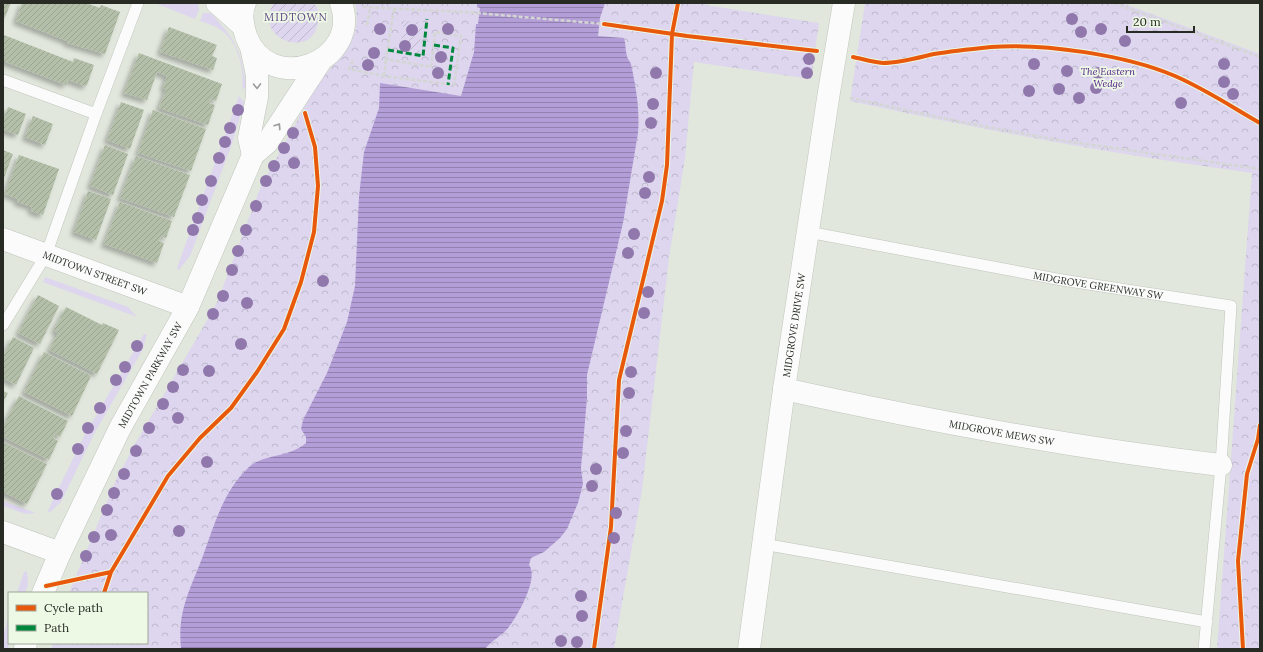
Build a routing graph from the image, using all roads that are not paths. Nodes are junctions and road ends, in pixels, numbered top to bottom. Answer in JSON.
{"nodes":[{"id":1,"x":138,"y":3,"type":"edge"},
{"id":2,"x":217,"y":3,"type":"edge"},
{"id":3,"x":245,"y":3,"type":"edge"},
{"id":4,"x":844,"y":3,"type":"edge"},
{"id":5,"x":350,"y":5,"type":"edge"},
{"id":6,"x":242,"y":26,"type":"junction"},
{"id":7,"x":252,"y":47,"type":"junction"},
{"id":8,"x":320,"y":62,"type":"junction"},
{"id":9,"x":3,"y":80,"type":"edge"},
{"id":10,"x":96,"y":114,"type":"junction"},
{"id":11,"x":253,"y":155,"type":"junction"},
{"id":12,"x":808,"y":232,"type":"junction"},
{"id":13,"x":3,"y":239,"type":"edge"},
{"id":14,"x":46,"y":255,"type":"junction"},
{"id":15,"x":188,"y":306,"type":"junction"},
{"id":16,"x":3,"y":325,"type":"edge"},
{"id":17,"x":784,"y":390,"type":"junction"},
{"id":18,"x":1221,"y":465,"type":"junction"},
{"id":19,"x":3,"y":532,"type":"edge"},
{"id":20,"x":762,"y":544,"type":"junction"},
{"id":21,"x":60,"y":553,"type":"junction"},
{"id":22,"x":44,"y":592,"type":"edge"},
{"id":23,"x":1206,"y":622,"type":"junction"},
{"id":24,"x":749,"y":649,"type":"edge"},
{"id":25,"x":1204,"y":649,"type":"edge"}],
"edges":[{"from":1,"to":10,"type":"lane"},
{"from":2,"to":6,"type":"street"},
{"from":3,"to":6,"type":"street"},
{"from":4,"to":12,"type":"street","name":"MIDGROVE DRIVE SW"},
{"from":5,"to":8,"type":"street"},
{"from":6,"to":7,"type":"street"},
{"from":7,"to":8,"type":"street"},
{"from":7,"to":11,"type":"street","one_way":true},
{"from":11,"to":8,"type":"street","name":"MIDTOWN PARKWAY SW","one_way":true},
{"from":9,"to":10,"type":"lane"},
{"from":10,"to":14,"type":"lane"},
{"from":11,"to":15,"type":"street","name":"MIDTOWN PARKWAY SW"},
{"from":12,"to":17,"type":"street","name":"MIDGROVE DRIVE SW"},
{"from":12,"to":18,"type":"lane","name":"MIDGROVE GREENWAY SW"},
{"from":13,"to":14,"type":"street","name":"MIDTOWN STREET SW"},
{"from":14,"to":15,"type":"street","name":"MIDTOWN STREET SW"},
{"from":14,"to":16,"type":"lane"},
{"from":15,"to":21,"type":"street","name":"MIDTOWN PARKWAY SW"},
{"from":17,"to":18,"type":"street","name":"MIDGROVE MEWS SW"},
{"from":17,"to":20,"type":"street","name":"MIDGROVE DRIVE SW"},
{"from":18,"to":23,"type":"lane"},
{"from":19,"to":21,"type":"street"},
{"from":20,"to":23,"type":"lane"},
{"from":20,"to":24,"type":"street","name":"MIDGROVE DRIVE SW"},
{"from":21,"to":22,"type":"street","name":"MIDTOWN PARKWAY SW"},
{"from":23,"to":25,"type":"lane"}]}
